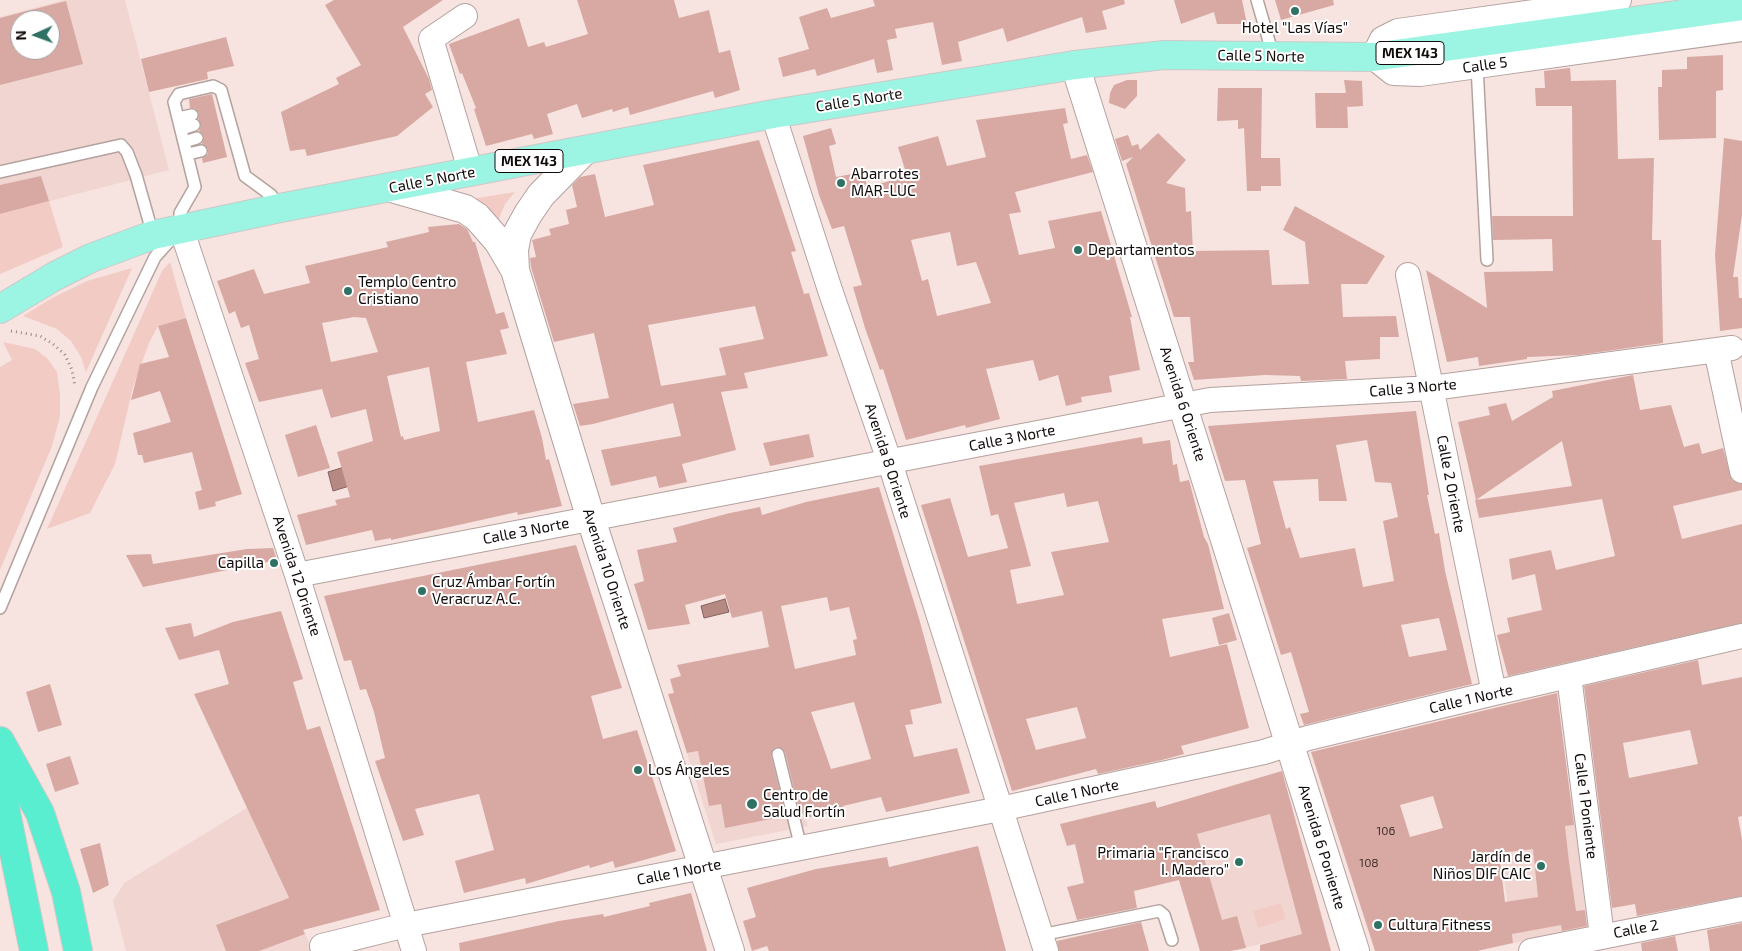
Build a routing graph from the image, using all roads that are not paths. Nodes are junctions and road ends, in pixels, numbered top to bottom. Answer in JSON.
{"nodes":[{"id":1,"x":1257,"y":0,"type":"edge"},
{"id":2,"x":1619,"y":0,"type":"edge"},
{"id":3,"x":1742,"y":6,"type":"edge"},
{"id":4,"x":465,"y":16,"type":"dead end"},
{"id":5,"x":1742,"y":29,"type":"edge"},
{"id":6,"x":1273,"y":55,"type":"junction"},
{"id":7,"x":1373,"y":57,"type":"junction"},
{"id":8,"x":1075,"y":65,"type":"junction"},
{"id":9,"x":1478,"y":66,"type":"junction"},
{"id":10,"x":773,"y":114,"type":"junction"},
{"id":11,"x":193,"y":120,"type":"dead end"},
{"id":12,"x":180,"y":123,"type":"junction"},
{"id":13,"x":197,"y":138,"type":"dead end"},
{"id":14,"x":184,"y":142,"type":"junction"},
{"id":15,"x":201,"y":151,"type":"dead end"},
{"id":16,"x":584,"y":151,"type":"junction"},
{"id":17,"x":188,"y":154,"type":"junction"},
{"id":18,"x":0,"y":172,"type":"edge"},
{"id":19,"x":471,"y":173,"type":"junction"},
{"id":20,"x":392,"y":188,"type":"junction"},
{"id":21,"x":280,"y":208,"type":"junction"},
{"id":22,"x":181,"y":228,"type":"junction"},
{"id":23,"x":153,"y":235,"type":"junction"},
{"id":24,"x":1487,"y":260,"type":"dead end"},
{"id":25,"x":515,"y":270,"type":"junction"},
{"id":26,"x":1408,"y":275,"type":"dead end"},
{"id":27,"x":4,"y":320,"type":"edge"},
{"id":28,"x":1432,"y":388,"type":"junction"},
{"id":29,"x":1183,"y":404,"type":"junction"},
{"id":30,"x":890,"y":463,"type":"junction"},
{"id":31,"x":1742,"y":471,"type":"edge"},
{"id":32,"x":591,"y":519,"type":"junction"},
{"id":33,"x":297,"y":575,"type":"junction"},
{"id":34,"x":0,"y":608,"type":"edge"},
{"id":35,"x":1742,"y":636,"type":"edge"},
{"id":36,"x":1570,"y":676,"type":"junction"},
{"id":37,"x":1494,"y":693,"type":"junction"},
{"id":38,"x":0,"y":740,"type":"edge"},
{"id":39,"x":1290,"y":744,"type":"junction"},
{"id":40,"x":778,"y":754,"type":"dead end"},
{"id":41,"x":0,"y":783,"type":"edge"},
{"id":42,"x":1000,"y":809,"type":"junction"},
{"id":43,"x":801,"y":848,"type":"junction"},
{"id":44,"x":703,"y":867,"type":"junction"},
{"id":45,"x":1742,"y":910,"type":"edge"},
{"id":46,"x":406,"y":925,"type":"junction"},
{"id":47,"x":1602,"y":936,"type":"junction"},
{"id":48,"x":1172,"y":940,"type":"dead end"},
{"id":49,"x":1043,"y":943,"type":"edge"},
{"id":50,"x":322,"y":946,"type":"dead end"},
{"id":51,"x":34,"y":951,"type":"edge"},
{"id":52,"x":78,"y":951,"type":"edge"},
{"id":53,"x":414,"y":951,"type":"edge"},
{"id":54,"x":730,"y":951,"type":"edge"},
{"id":55,"x":1355,"y":951,"type":"edge"},
{"id":56,"x":1531,"y":951,"type":"edge"}],
"edges":[{"from":1,"to":6,"type":"lane"},
{"from":2,"to":7,"type":"street"},
{"from":3,"to":7,"type":"main road","name":"Calle 5 Norte","number":"MEX 143"},
{"from":4,"to":19,"type":"street"},
{"from":5,"to":9,"type":"street","name":"Calle 5"},
{"from":6,"to":7,"type":"main road","name":"Calle 5 Norte","number":"MEX 143"},
{"from":6,"to":8,"type":"main road","name":"Calle 5 Norte","number":"MEX 143"},
{"from":7,"to":9,"type":"street","name":"Calle 5"},
{"from":8,"to":10,"type":"main road","name":"Calle 5 Norte","number":"MEX 143"},
{"from":8,"to":29,"type":"street","name":"Avenida 6 Oriente"},
{"from":9,"to":24,"type":"lane"},
{"from":10,"to":16,"type":"main road","name":"Calle 5 Norte","number":"MEX 143"},
{"from":10,"to":30,"type":"street","name":"Avenida 8 Oriente"},
{"from":11,"to":12,"type":"lane"},
{"from":12,"to":14,"type":"lane"},
{"from":12,"to":21,"type":"lane"},
{"from":13,"to":14,"type":"lane"},
{"from":14,"to":17,"type":"lane"},
{"from":15,"to":17,"type":"lane"},
{"from":16,"to":19,"type":"main road","name":"Calle 5 Norte","number":"MEX 143"},
{"from":16,"to":25,"type":"street"},
{"from":17,"to":22,"type":"lane"},
{"from":18,"to":23,"type":"lane"},
{"from":19,"to":20,"type":"main road","name":"Calle 5 Norte","number":"MEX 143"},
{"from":20,"to":21,"type":"main road","name":"Calle 5 Norte","number":"MEX 143"},
{"from":20,"to":25,"type":"street"},
{"from":21,"to":22,"type":"main road","name":"Calle 5 Norte","number":"MEX 143"},
{"from":22,"to":23,"type":"main road","name":"Calle 5 Norte","number":"MEX 143"},
{"from":22,"to":33,"type":"street","name":"Avenida 12 Oriente"},
{"from":22,"to":34,"type":"lane"},
{"from":23,"to":27,"type":"main road","name":"Calle 5 Norte","number":"MEX 143"},
{"from":25,"to":32,"type":"street","name":"Avenida 10 Oriente"},
{"from":26,"to":28,"type":"street","name":"Calle 2 Oriente"},
{"from":28,"to":29,"type":"street","name":"Calle 3 Norte"},
{"from":28,"to":31,"type":"street","name":"Calle 3 Norte"},
{"from":28,"to":37,"type":"street","name":"Calle 2 Oriente"},
{"from":29,"to":30,"type":"street","name":"Calle 3 Norte"},
{"from":29,"to":39,"type":"street","name":"Avenida 6 Oriente"},
{"from":30,"to":32,"type":"street","name":"Calle 3 Norte"},
{"from":30,"to":42,"type":"street","name":"Avenida 8 Oriente"},
{"from":32,"to":33,"type":"street","name":"Calle 3 Norte"},
{"from":32,"to":44,"type":"street","name":"Avenida 10 Oriente"},
{"from":33,"to":46,"type":"street","name":"Avenida 12 Oriente"},
{"from":35,"to":36,"type":"street","name":"Calle 1 Norte"},
{"from":36,"to":37,"type":"street","name":"Calle 1 Norte"},
{"from":36,"to":47,"type":"street","name":"Calle 1 Poniente"},
{"from":37,"to":39,"type":"street","name":"Calle 1 Norte"},
{"from":38,"to":52,"type":"highway"},
{"from":39,"to":42,"type":"street","name":"Calle 1 Norte"},
{"from":39,"to":55,"type":"street","name":"Avenida 6 Poniente"},
{"from":40,"to":43,"type":"lane"},
{"from":41,"to":51,"type":"highway"},
{"from":42,"to":43,"type":"street","name":"Calle 1 Norte"},
{"from":42,"to":49,"type":"street","name":"Avenida 8 Oriente"},
{"from":43,"to":44,"type":"street","name":"Calle 1 Norte"},
{"from":44,"to":46,"type":"street","name":"Calle 1 Norte"},
{"from":44,"to":54,"type":"street","name":"Avenida 10 Oriente"},
{"from":45,"to":47,"type":"street","name":"Calle 2"},
{"from":46,"to":50,"type":"street","name":"Calle 1 Norte"},
{"from":46,"to":53,"type":"street","name":"Avenida 12 Oriente"},
{"from":47,"to":56,"type":"street","name":"Calle 2"},
{"from":48,"to":49,"type":"lane"}]}
